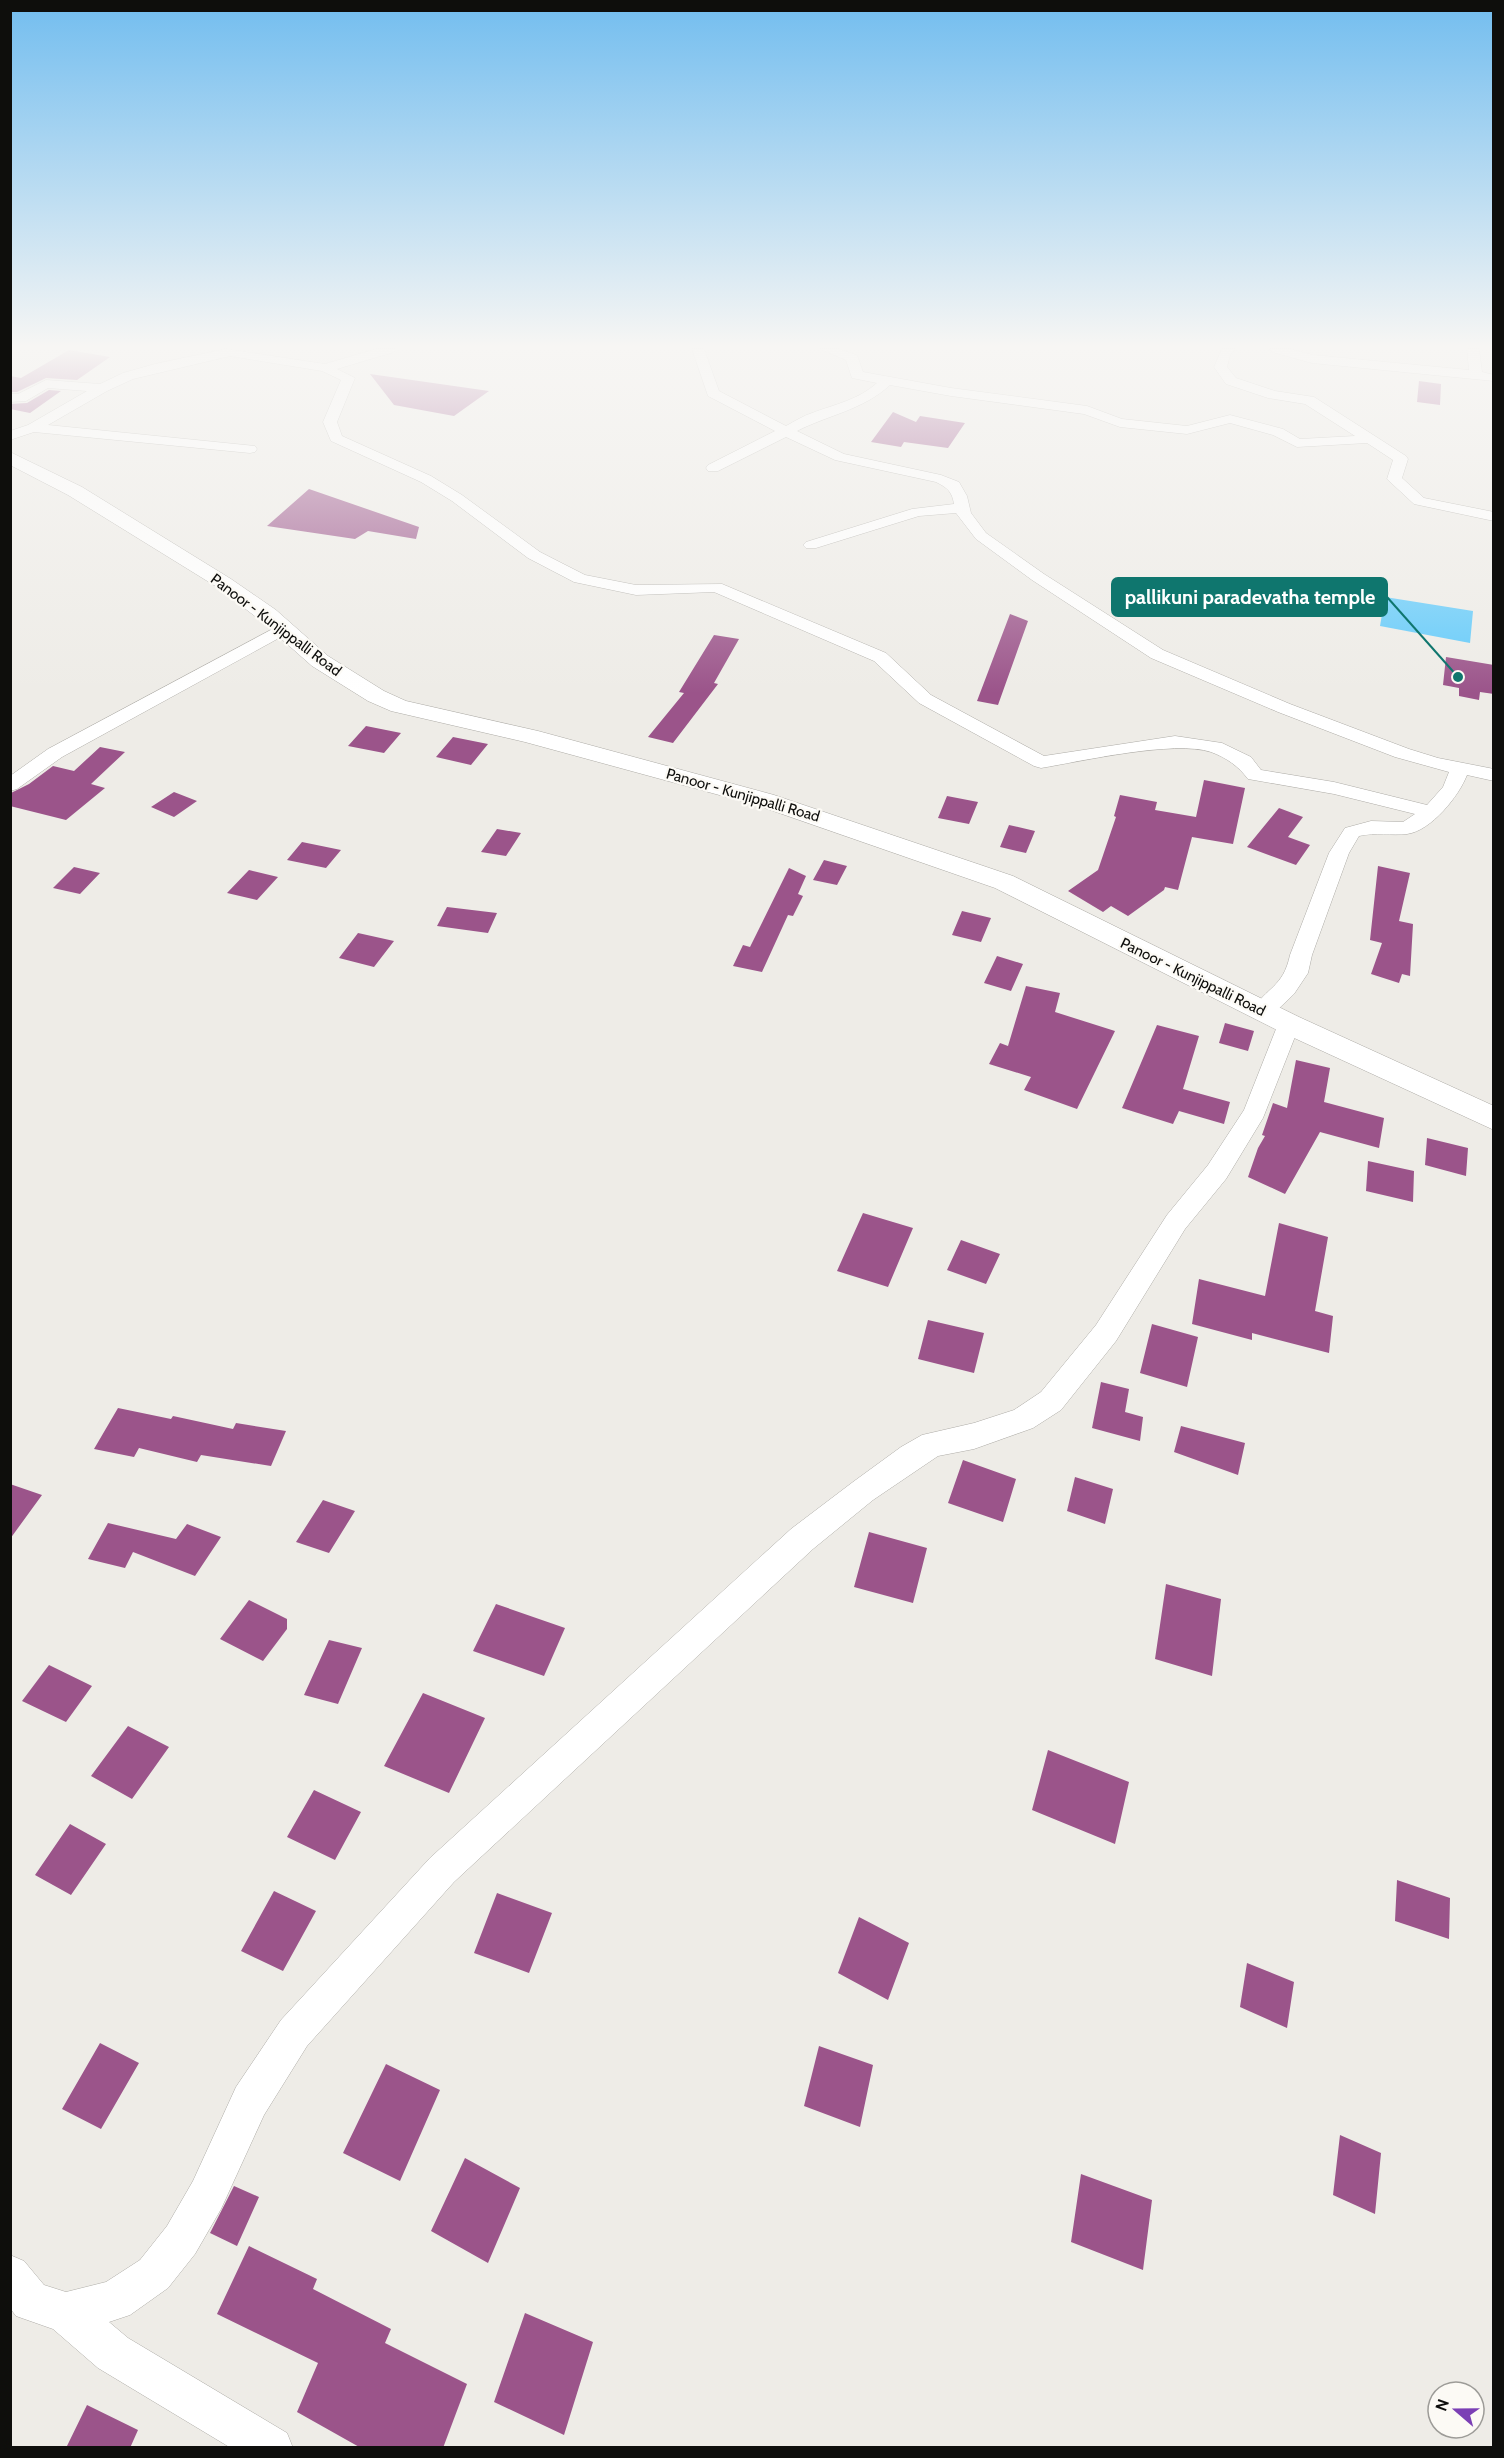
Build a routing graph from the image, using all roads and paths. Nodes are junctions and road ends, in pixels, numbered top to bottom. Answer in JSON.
{"nodes":[{"id":1,"x":23,"y":464,"type":"edge"},
{"id":2,"x":392,"y":464,"type":"edge"},
{"id":3,"x":722,"y":464,"type":"edge"},
{"id":4,"x":874,"y":464,"type":"edge"},
{"id":5,"x":1399,"y":464,"type":"edge"},
{"id":6,"x":713,"y":468,"type":"dead end"},
{"id":7,"x":963,"y":508,"type":"junction"},
{"id":8,"x":1494,"y":517,"type":"edge"},
{"id":9,"x":811,"y":545,"type":"dead end"},
{"id":10,"x":284,"y":628,"type":"junction"},
{"id":11,"x":1460,"y":768,"type":"junction"},
{"id":12,"x":1494,"y":776,"type":"edge"},
{"id":13,"x":10,"y":785,"type":"edge"},
{"id":14,"x":1431,"y":812,"type":"junction"},
{"id":15,"x":1276,"y":1018,"type":"junction"},
{"id":16,"x":1494,"y":1119,"type":"edge"},
{"id":17,"x":10,"y":2275,"type":"edge"},
{"id":18,"x":66,"y":2313,"type":"junction"},
{"id":19,"x":272,"y":2448,"type":"edge"}],
"edges":[{"from":1,"to":10,"type":"main road","name":"Panoor - Kunjippalli Road"},
{"from":2,"to":14,"type":"street"},
{"from":3,"to":6,"type":"street"},
{"from":4,"to":7,"type":"street"},
{"from":5,"to":8,"type":"street"},
{"from":7,"to":9,"type":"street"},
{"from":7,"to":11,"type":"street"},
{"from":10,"to":13,"type":"street"},
{"from":10,"to":15,"type":"main road","name":"Panoor - Kunjippalli Road"},
{"from":11,"to":12,"type":"street"},
{"from":11,"to":14,"type":"street"},
{"from":14,"to":15,"type":"street"},
{"from":15,"to":16,"type":"main road","name":"Panoor - Kunjippalli Road"},
{"from":15,"to":18,"type":"street"},
{"from":17,"to":18,"type":"street"},
{"from":18,"to":19,"type":"street"}]}
